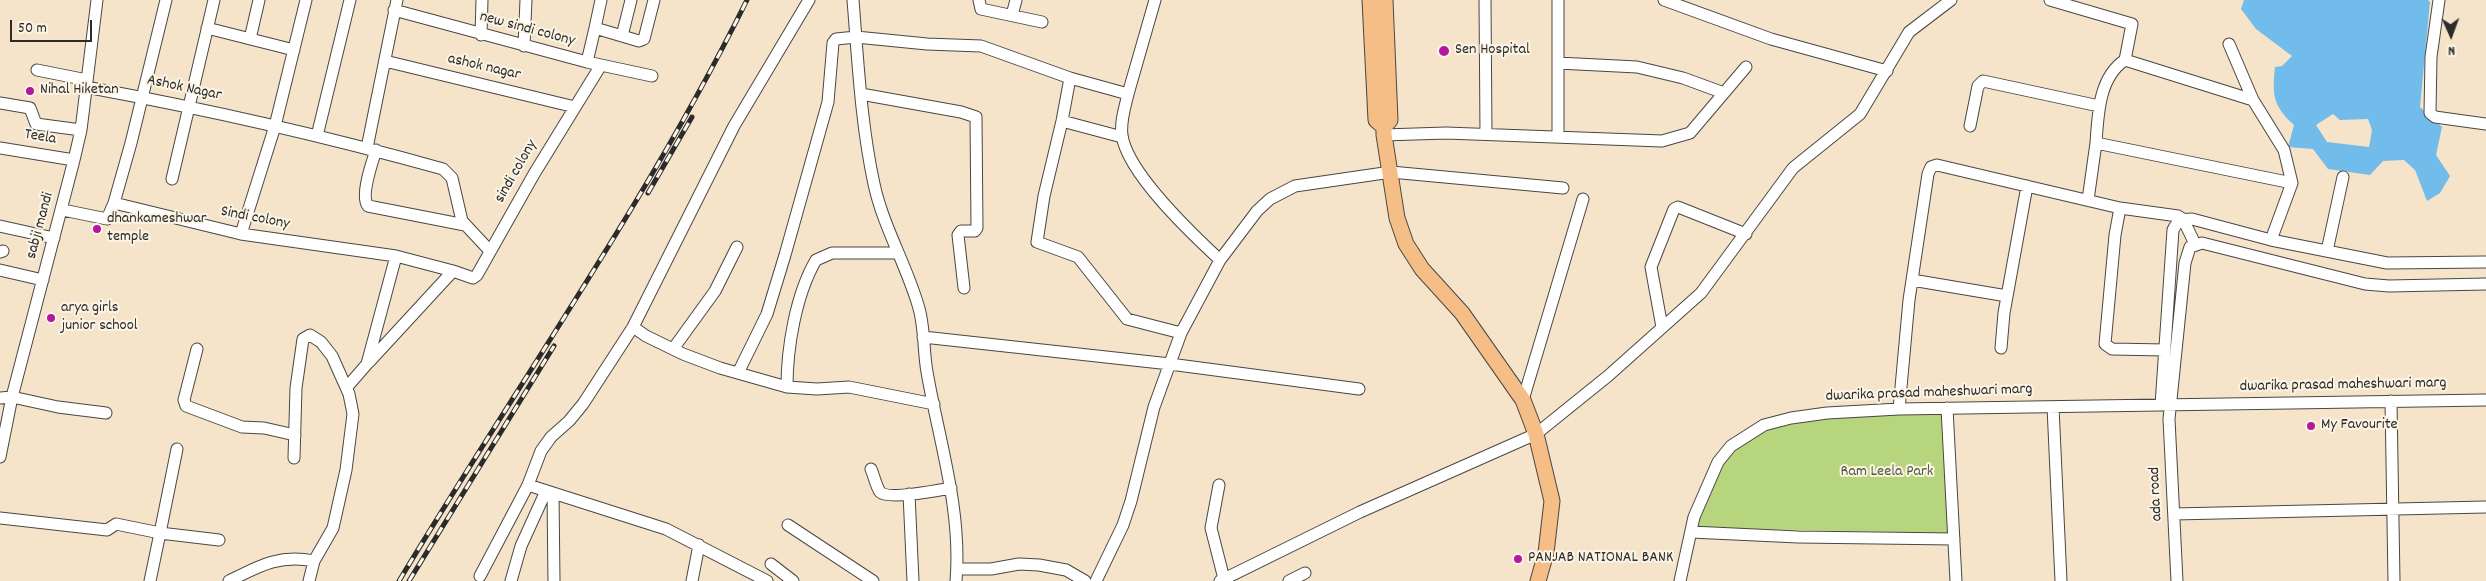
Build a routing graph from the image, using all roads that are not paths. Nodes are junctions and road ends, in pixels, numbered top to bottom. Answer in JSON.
{"nodes":[{"id":1,"x":97,"y":0,"type":"edge"},
{"id":2,"x":166,"y":0,"type":"edge"},
{"id":3,"x":214,"y":0,"type":"edge"},
{"id":4,"x":260,"y":0,"type":"edge"},
{"id":5,"x":306,"y":0,"type":"edge"},
{"id":6,"x":350,"y":0,"type":"edge"},
{"id":7,"x":482,"y":0,"type":"edge"},
{"id":8,"x":526,"y":0,"type":"edge"},
{"id":9,"x":601,"y":0,"type":"edge"},
{"id":10,"x":631,"y":0,"type":"edge"},
{"id":11,"x":654,"y":0,"type":"edge"},
{"id":12,"x":809,"y":0,"type":"edge"},
{"id":13,"x":854,"y":0,"type":"edge"},
{"id":14,"x":979,"y":0,"type":"edge"},
{"id":15,"x":1016,"y":0,"type":"edge"},
{"id":16,"x":1155,"y":0,"type":"edge"},
{"id":17,"x":1370,"y":0,"type":"edge"},
{"id":18,"x":1385,"y":0,"type":"edge"},
{"id":19,"x":1485,"y":0,"type":"edge"},
{"id":20,"x":1558,"y":0,"type":"edge"},
{"id":21,"x":1664,"y":0,"type":"edge"},
{"id":22,"x":1951,"y":0,"type":"edge"},
{"id":23,"x":2050,"y":0,"type":"edge"},
{"id":24,"x":2439,"y":0,"type":"edge"},
{"id":25,"x":395,"y":5,"type":"edge"},
{"id":26,"x":1012,"y":15,"type":"junction"},
{"id":27,"x":1042,"y":22,"type":"dead end"},
{"id":28,"x":208,"y":28,"type":"junction"},
{"id":29,"x":595,"y":28,"type":"junction"},
{"id":30,"x":481,"y":35,"type":"junction"},
{"id":31,"x":622,"y":36,"type":"junction"},
{"id":32,"x":856,"y":37,"type":"junction"},
{"id":33,"x":250,"y":39,"type":"junction"},
{"id":34,"x":2229,"y":44,"type":"dead end"},
{"id":35,"x":524,"y":46,"type":"junction"},
{"id":36,"x":294,"y":50,"type":"junction"},
{"id":37,"x":2125,"y":60,"type":"junction"},
{"id":38,"x":385,"y":62,"type":"junction"},
{"id":39,"x":587,"y":62,"type":"junction"},
{"id":40,"x":1558,"y":63,"type":"junction"},
{"id":41,"x":601,"y":65,"type":"junction"},
{"id":42,"x":1746,"y":67,"type":"dead end"},
{"id":43,"x":37,"y":70,"type":"dead end"},
{"id":44,"x":1887,"y":71,"type":"junction"},
{"id":45,"x":652,"y":76,"type":"dead end"},
{"id":46,"x":1070,"y":78,"type":"junction"},
{"id":47,"x":87,"y":83,"type":"junction"},
{"id":48,"x":1724,"y":93,"type":"junction"},
{"id":49,"x":861,"y":94,"type":"junction"},
{"id":50,"x":142,"y":97,"type":"junction"},
{"id":51,"x":1126,"y":100,"type":"junction"},
{"id":52,"x":2253,"y":100,"type":"junction"},
{"id":53,"x":0,"y":103,"type":"edge"},
{"id":54,"x":188,"y":106,"type":"junction"},
{"id":55,"x":2099,"y":106,"type":"junction"},
{"id":56,"x":575,"y":107,"type":"junction"},
{"id":57,"x":1062,"y":121,"type":"junction"},
{"id":58,"x":2486,"y":124,"type":"edge"},
{"id":59,"x":275,"y":126,"type":"junction"},
{"id":60,"x":1970,"y":126,"type":"dead end"},
{"id":61,"x":80,"y":130,"type":"junction"},
{"id":62,"x":1384,"y":131,"type":"junction"},
{"id":63,"x":1486,"y":134,"type":"junction"},
{"id":64,"x":317,"y":136,"type":"junction"},
{"id":65,"x":1122,"y":137,"type":"junction"},
{"id":66,"x":1558,"y":137,"type":"junction"},
{"id":67,"x":2096,"y":142,"type":"junction"},
{"id":68,"x":0,"y":148,"type":"edge"},
{"id":69,"x":371,"y":149,"type":"junction"},
{"id":70,"x":74,"y":160,"type":"junction"},
{"id":71,"x":1391,"y":172,"type":"junction"},
{"id":72,"x":2343,"y":177,"type":"dead end"},
{"id":73,"x":172,"y":180,"type":"dead end"},
{"id":74,"x":2292,"y":183,"type":"junction"},
{"id":75,"x":2027,"y":186,"type":"junction"},
{"id":76,"x":1563,"y":188,"type":"dead end"},
{"id":77,"x":1583,"y":199,"type":"dead end"},
{"id":78,"x":2088,"y":200,"type":"junction"},
{"id":79,"x":114,"y":203,"type":"junction"},
{"id":80,"x":2120,"y":208,"type":"junction"},
{"id":81,"x":63,"y":210,"type":"junction"},
{"id":82,"x":2183,"y":219,"type":"junction"},
{"id":83,"x":465,"y":225,"type":"junction"},
{"id":84,"x":0,"y":226,"type":"edge"},
{"id":85,"x":242,"y":234,"type":"junction"},
{"id":86,"x":1746,"y":234,"type":"junction"},
{"id":87,"x":54,"y":238,"type":"junction"},
{"id":88,"x":2271,"y":240,"type":"junction"},
{"id":89,"x":2195,"y":244,"type":"junction"},
{"id":90,"x":738,"y":247,"type":"dead end"},
{"id":91,"x":490,"y":251,"type":"junction"},
{"id":92,"x":2327,"y":251,"type":"junction"},
{"id":93,"x":897,"y":253,"type":"junction"},
{"id":94,"x":396,"y":256,"type":"junction"},
{"id":95,"x":1220,"y":260,"type":"junction"},
{"id":96,"x":2486,"y":262,"type":"edge"},
{"id":97,"x":0,"y":270,"type":"edge"},
{"id":98,"x":453,"y":271,"type":"junction"},
{"id":99,"x":43,"y":280,"type":"junction"},
{"id":100,"x":1912,"y":280,"type":"junction"},
{"id":101,"x":2486,"y":284,"type":"edge"},
{"id":102,"x":964,"y":288,"type":"dead end"},
{"id":103,"x":2007,"y":296,"type":"junction"},
{"id":104,"x":633,"y":327,"type":"junction"},
{"id":105,"x":1662,"y":327,"type":"junction"},
{"id":106,"x":1181,"y":333,"type":"junction"},
{"id":107,"x":923,"y":337,"type":"junction"},
{"id":108,"x":2001,"y":348,"type":"dead end"},
{"id":109,"x":197,"y":349,"type":"dead end"},
{"id":110,"x":672,"y":349,"type":"junction"},
{"id":111,"x":2165,"y":350,"type":"junction"},
{"id":112,"x":1170,"y":364,"type":"junction"},
{"id":113,"x":362,"y":370,"type":"junction"},
{"id":114,"x":738,"y":373,"type":"junction"},
{"id":115,"x":347,"y":387,"type":"junction"},
{"id":116,"x":787,"y":387,"type":"junction"},
{"id":117,"x":1359,"y":389,"type":"dead end"},
{"id":118,"x":12,"y":397,"type":"junction"},
{"id":119,"x":0,"y":398,"type":"edge"},
{"id":120,"x":1523,"y":400,"type":"junction"},
{"id":121,"x":2486,"y":400,"type":"edge"},
{"id":122,"x":2392,"y":401,"type":"junction"},
{"id":123,"x":934,"y":404,"type":"junction"},
{"id":124,"x":2166,"y":405,"type":"junction"},
{"id":125,"x":2053,"y":407,"type":"junction"},
{"id":126,"x":1948,"y":408,"type":"junction"},
{"id":127,"x":1899,"y":409,"type":"junction"},
{"id":128,"x":106,"y":413,"type":"dead end"},
{"id":129,"x":1536,"y":434,"type":"junction"},
{"id":130,"x":295,"y":435,"type":"junction"},
{"id":131,"x":177,"y":449,"type":"dead end"},
{"id":132,"x":0,"y":457,"type":"edge"},
{"id":133,"x":294,"y":458,"type":"dead end"},
{"id":134,"x":871,"y":469,"type":"dead end"},
{"id":135,"x":530,"y":480,"type":"junction"},
{"id":136,"x":1219,"y":485,"type":"dead end"},
{"id":137,"x":952,"y":488,"type":"junction"},
{"id":138,"x":549,"y":492,"type":"junction"},
{"id":139,"x":909,"y":494,"type":"junction"},
{"id":140,"x":2486,"y":507,"type":"edge"},
{"id":141,"x":2393,"y":509,"type":"junction"},
{"id":142,"x":2174,"y":514,"type":"junction"},
{"id":143,"x":0,"y":518,"type":"edge"},
{"id":144,"x":788,"y":525,"type":"dead end"},
{"id":145,"x":1691,"y":532,"type":"junction"},
{"id":146,"x":160,"y":533,"type":"junction"},
{"id":147,"x":219,"y":540,"type":"dead end"},
{"id":148,"x":1954,"y":540,"type":"junction"},
{"id":149,"x":699,"y":545,"type":"junction"},
{"id":150,"x":314,"y":561,"type":"junction"},
{"id":151,"x":771,"y":564,"type":"dead end"},
{"id":152,"x":957,"y":569,"type":"junction"},
{"id":153,"x":1305,"y":574,"type":"dead end"},
{"id":154,"x":480,"y":576,"type":"dead end"},
{"id":155,"x":751,"y":577,"type":"edge"},
{"id":156,"x":1222,"y":580,"type":"edge"},
{"id":157,"x":150,"y":581,"type":"edge"},
{"id":158,"x":229,"y":581,"type":"edge"},
{"id":159,"x":310,"y":581,"type":"edge"},
{"id":160,"x":511,"y":581,"type":"edge"},
{"id":161,"x":554,"y":581,"type":"edge"},
{"id":162,"x":692,"y":581,"type":"edge"},
{"id":163,"x":767,"y":581,"type":"edge"},
{"id":164,"x":793,"y":581,"type":"edge"},
{"id":165,"x":873,"y":581,"type":"edge"},
{"id":166,"x":913,"y":581,"type":"edge"},
{"id":167,"x":956,"y":581,"type":"edge"},
{"id":168,"x":1085,"y":581,"type":"edge"},
{"id":169,"x":1096,"y":581,"type":"edge"},
{"id":170,"x":1289,"y":581,"type":"edge"},
{"id":171,"x":1538,"y":581,"type":"edge"},
{"id":172,"x":1680,"y":581,"type":"edge"},
{"id":173,"x":1956,"y":581,"type":"edge"},
{"id":174,"x":2061,"y":581,"type":"edge"},
{"id":175,"x":2178,"y":581,"type":"edge"},
{"id":176,"x":2394,"y":581,"type":"edge"}],
"edges":[{"from":1,"to":47,"type":"street","name":"sabji mandi"},
{"from":2,"to":50,"type":"street"},
{"from":3,"to":28,"type":"street"},
{"from":4,"to":33,"type":"street"},
{"from":5,"to":36,"type":"street"},
{"from":6,"to":64,"type":"street"},
{"from":7,"to":30,"type":"street"},
{"from":8,"to":35,"type":"street"},
{"from":9,"to":29,"type":"street"},
{"from":10,"to":31,"type":"street"},
{"from":11,"to":31,"type":"street","name":"new sindi colony"},
{"from":12,"to":104,"type":"street"},
{"from":13,"to":32,"type":"street"},
{"from":14,"to":26,"type":"street"},
{"from":15,"to":26,"type":"street"},
{"from":16,"to":51,"type":"street"},
{"from":17,"to":62,"type":"main road"},
{"from":18,"to":62,"type":"main road"},
{"from":19,"to":63,"type":"street"},
{"from":20,"to":40,"type":"street"},
{"from":21,"to":44,"type":"street"},
{"from":22,"to":44,"type":"street"},
{"from":23,"to":37,"type":"street"},
{"from":24,"to":58,"type":"street"},
{"from":25,"to":30,"type":"street","name":"new sindi colony"},
{"from":25,"to":38,"type":"street"},
{"from":26,"to":27,"type":"street"},
{"from":28,"to":33,"type":"street"},
{"from":28,"to":54,"type":"street"},
{"from":29,"to":31,"type":"street","name":"new sindi colony"},
{"from":29,"to":39,"type":"street","name":"new sindi colony"},
{"from":30,"to":35,"type":"street","name":"new sindi colony"},
{"from":32,"to":46,"type":"street"},
{"from":32,"to":49,"type":"street"},
{"from":32,"to":114,"type":"street"},
{"from":33,"to":36,"type":"street"},
{"from":34,"to":52,"type":"street"},
{"from":35,"to":39,"type":"street","name":"new sindi colony"},
{"from":36,"to":59,"type":"street"},
{"from":37,"to":52,"type":"street"},
{"from":37,"to":55,"type":"street"},
{"from":38,"to":56,"type":"street","name":"ashok nagar"},
{"from":38,"to":69,"type":"street"},
{"from":39,"to":41,"type":"street"},
{"from":40,"to":48,"type":"street"},
{"from":40,"to":66,"type":"street"},
{"from":41,"to":45,"type":"street"},
{"from":41,"to":56,"type":"street","name":"sindi colony"},
{"from":42,"to":48,"type":"street"},
{"from":43,"to":47,"type":"street","name":"Ashok Nagar"},
{"from":44,"to":86,"type":"street"},
{"from":46,"to":51,"type":"street"},
{"from":46,"to":57,"type":"street"},
{"from":47,"to":50,"type":"street","name":"Ashok Nagar"},
{"from":47,"to":61,"type":"street","name":"sabji mandi"},
{"from":48,"to":66,"type":"street"},
{"from":49,"to":93,"type":"street"},
{"from":49,"to":102,"type":"street"},
{"from":50,"to":54,"type":"street","name":"Ashok Nagar"},
{"from":50,"to":79,"type":"street"},
{"from":51,"to":65,"type":"street"},
{"from":52,"to":74,"type":"street"},
{"from":53,"to":61,"type":"street"},
{"from":54,"to":59,"type":"street","name":"Ashok Nagar"},
{"from":54,"to":73,"type":"street"},
{"from":55,"to":60,"type":"street"},
{"from":55,"to":67,"type":"street"},
{"from":56,"to":91,"type":"street","name":"sindi colony"},
{"from":57,"to":65,"type":"street"},
{"from":57,"to":106,"type":"street"},
{"from":59,"to":64,"type":"street","name":"Ashok Nagar"},
{"from":59,"to":85,"type":"street"},
{"from":61,"to":70,"type":"street","name":"sabji mandi"},
{"from":62,"to":63,"type":"street"},
{"from":62,"to":71,"type":"main road"},
{"from":63,"to":66,"type":"street"},
{"from":64,"to":69,"type":"street","name":"Ashok Nagar"},
{"from":65,"to":95,"type":"street"},
{"from":67,"to":74,"type":"street"},
{"from":67,"to":78,"type":"street"},
{"from":68,"to":70,"type":"street","name":"Teela"},
{"from":69,"to":83,"type":"street","name":"Ashok Nagar"},
{"from":69,"to":83,"type":"street"},
{"from":70,"to":81,"type":"street","name":"sabji mandi"},
{"from":71,"to":76,"type":"street"},
{"from":71,"to":95,"type":"street"},
{"from":71,"to":120,"type":"main road"},
{"from":72,"to":92,"type":"street"},
{"from":74,"to":88,"type":"street"},
{"from":75,"to":78,"type":"street"},
{"from":75,"to":100,"type":"street"},
{"from":75,"to":103,"type":"street"},
{"from":77,"to":120,"type":"street"},
{"from":78,"to":80,"type":"street"},
{"from":79,"to":81,"type":"street"},
{"from":79,"to":85,"type":"street","name":"Sindi colony"},
{"from":80,"to":82,"type":"street"},
{"from":80,"to":111,"type":"street"},
{"from":81,"to":87,"type":"street","name":"sabji mandi"},
{"from":82,"to":88,"type":"street"},
{"from":82,"to":89,"type":"street"},
{"from":82,"to":111,"type":"street"},
{"from":83,"to":91,"type":"street","name":"Ashok Nagar"},
{"from":84,"to":87,"type":"street"},
{"from":85,"to":94,"type":"street","name":"Sindi colony"},
{"from":86,"to":105,"type":"street"},
{"from":86,"to":105,"type":"street"},
{"from":87,"to":99,"type":"street","name":"sabji mandi"},
{"from":88,"to":92,"type":"street"},
{"from":89,"to":101,"type":"street"},
{"from":89,"to":124,"type":"street"},
{"from":90,"to":110,"type":"street"},
{"from":91,"to":98,"type":"street","name":"sindi colony"},
{"from":92,"to":96,"type":"street"},
{"from":93,"to":107,"type":"street"},
{"from":93,"to":116,"type":"street"},
{"from":94,"to":98,"type":"street","name":"Sindi colony"},
{"from":94,"to":113,"type":"street"},
{"from":95,"to":106,"type":"street"},
{"from":97,"to":99,"type":"street"},
{"from":98,"to":113,"type":"street"},
{"from":99,"to":118,"type":"street","name":"sabji mandi"},
{"from":100,"to":103,"type":"street"},
{"from":100,"to":127,"type":"street"},
{"from":103,"to":108,"type":"street"},
{"from":104,"to":110,"type":"street"},
{"from":104,"to":135,"type":"street"},
{"from":105,"to":129,"type":"street"},
{"from":106,"to":112,"type":"street"},
{"from":107,"to":112,"type":"street"},
{"from":107,"to":123,"type":"street"},
{"from":109,"to":130,"type":"street"},
{"from":110,"to":114,"type":"street"},
{"from":111,"to":124,"type":"street"},
{"from":112,"to":117,"type":"street"},
{"from":112,"to":169,"type":"street"},
{"from":113,"to":115,"type":"street"},
{"from":114,"to":116,"type":"street"},
{"from":115,"to":130,"type":"street"},
{"from":115,"to":150,"type":"street"},
{"from":116,"to":123,"type":"street"},
{"from":118,"to":119,"type":"street"},
{"from":118,"to":128,"type":"street"},
{"from":118,"to":132,"type":"street","name":"sabji mandi"},
{"from":120,"to":129,"type":"main road"},
{"from":121,"to":122,"type":"street","name":"dwarika prasad maheshwari marg"},
{"from":122,"to":124,"type":"street","name":"dwarika prasad maheshwari marg"},
{"from":122,"to":141,"type":"street"},
{"from":123,"to":137,"type":"street"},
{"from":124,"to":125,"type":"street","name":"dwarika prasad maheshwari marg"},
{"from":124,"to":142,"type":"street","name":"ada road"},
{"from":125,"to":126,"type":"street","name":"dwarika prasad maheshwari marg"},
{"from":125,"to":174,"type":"street"},
{"from":126,"to":127,"type":"street","name":"dwarika prasad maheshwari marg"},
{"from":126,"to":148,"type":"street"},
{"from":127,"to":145,"type":"street","name":"dwarika prasad maheshwari marg"},
{"from":129,"to":156,"type":"street"},
{"from":129,"to":171,"type":"main road"},
{"from":130,"to":133,"type":"street"},
{"from":131,"to":146,"type":"street"},
{"from":134,"to":139,"type":"street"},
{"from":135,"to":138,"type":"street"},
{"from":135,"to":154,"type":"street"},
{"from":136,"to":156,"type":"street"},
{"from":137,"to":139,"type":"street"},
{"from":137,"to":152,"type":"street"},
{"from":138,"to":149,"type":"street"},
{"from":138,"to":160,"type":"street"},
{"from":138,"to":161,"type":"street"},
{"from":139,"to":166,"type":"street"},
{"from":140,"to":141,"type":"street"},
{"from":141,"to":142,"type":"street"},
{"from":141,"to":176,"type":"street"},
{"from":142,"to":175,"type":"street","name":"ada road"},
{"from":143,"to":146,"type":"street"},
{"from":144,"to":165,"type":"street"},
{"from":145,"to":148,"type":"street"},
{"from":145,"to":172,"type":"street","name":"dwarika prasad maheshwari marg"},
{"from":146,"to":147,"type":"street"},
{"from":146,"to":157,"type":"street"},
{"from":148,"to":173,"type":"street"},
{"from":149,"to":155,"type":"street"},
{"from":149,"to":162,"type":"street"},
{"from":150,"to":158,"type":"street"},
{"from":150,"to":159,"type":"street"},
{"from":151,"to":164,"type":"street"},
{"from":152,"to":167,"type":"street"},
{"from":152,"to":168,"type":"street"},
{"from":153,"to":170,"type":"street"},
{"from":155,"to":163,"type":"street"}]}
